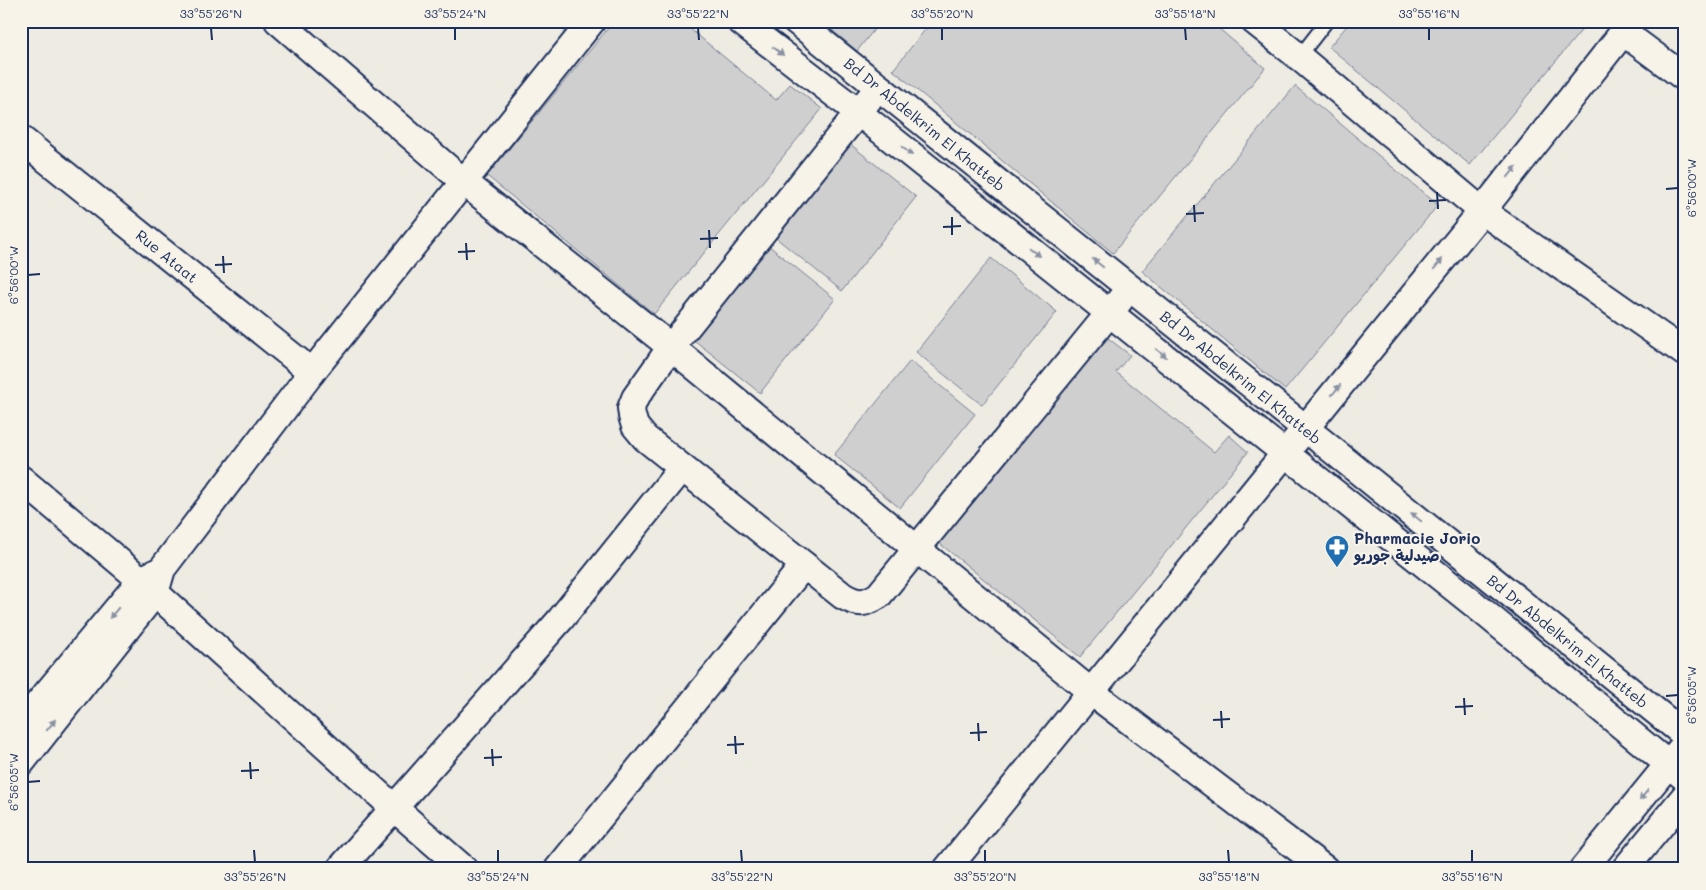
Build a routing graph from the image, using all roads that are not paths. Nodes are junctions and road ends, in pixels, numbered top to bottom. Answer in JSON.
{"nodes":[{"id":1,"x":278,"y":21,"type":"edge"},
{"id":2,"x":592,"y":21,"type":"edge"},
{"id":3,"x":740,"y":21,"type":"edge"},
{"id":4,"x":796,"y":21,"type":"edge"},
{"id":5,"x":1254,"y":21,"type":"edge"},
{"id":6,"x":1326,"y":21,"type":"edge"},
{"id":7,"x":1627,"y":27,"type":"edge"},
{"id":8,"x":1299,"y":57,"type":"junction"},
{"id":9,"x":1685,"y":78,"type":"edge"},
{"id":10,"x":879,"y":87,"type":"junction"},
{"id":11,"x":859,"y":113,"type":"junction"},
{"id":12,"x":21,"y":140,"type":"edge"},
{"id":13,"x":464,"y":182,"type":"junction"},
{"id":14,"x":1482,"y":211,"type":"junction"},
{"id":15,"x":1129,"y":288,"type":"junction"},
{"id":16,"x":1110,"y":313,"type":"junction"},
{"id":17,"x":671,"y":348,"type":"junction"},
{"id":18,"x":1685,"y":353,"type":"edge"},
{"id":19,"x":312,"y":372,"type":"junction"},
{"id":20,"x":1305,"y":428,"type":"junction"},
{"id":21,"x":1286,"y":453,"type":"junction"},
{"id":22,"x":682,"y":468,"type":"junction"},
{"id":23,"x":21,"y":479,"type":"edge"},
{"id":24,"x":918,"y":549,"type":"junction"},
{"id":25,"x":804,"y":565,"type":"junction"},
{"id":26,"x":153,"y":581,"type":"junction"},
{"id":27,"x":1090,"y":691,"type":"junction"},
{"id":28,"x":21,"y":724,"type":"edge"},
{"id":29,"x":1685,"y":735,"type":"edge"},
{"id":30,"x":1685,"y":743,"type":"edge"},
{"id":31,"x":21,"y":763,"type":"edge"},
{"id":32,"x":1677,"y":772,"type":"edge"},
{"id":33,"x":1685,"y":796,"type":"edge"},
{"id":34,"x":393,"y":807,"type":"junction"},
{"id":35,"x":340,"y":869,"type":"edge"},
{"id":36,"x":464,"y":869,"type":"edge"},
{"id":37,"x":558,"y":869,"type":"edge"},
{"id":38,"x":948,"y":869,"type":"edge"},
{"id":39,"x":1325,"y":869,"type":"edge"},
{"id":40,"x":1584,"y":869,"type":"edge"},
{"id":41,"x":1625,"y":869,"type":"edge"}],
"edges":[{"from":1,"to":13,"type":"street"},
{"from":2,"to":13,"type":"street"},
{"from":3,"to":11,"type":"street","one_way":true},
{"from":4,"to":10,"type":"street","name":"Bd Dr Abdelkrim El Khatteb"},
{"from":5,"to":8,"type":"street"},
{"from":6,"to":8,"type":"lane"},
{"from":7,"to":9,"type":"street"},
{"from":14,"to":7,"type":"street","one_way":true},
{"from":8,"to":14,"type":"street"},
{"from":10,"to":11,"type":"street"},
{"from":15,"to":10,"type":"street","name":"Bd Dr Abdelkrim El Khatteb","one_way":true},
{"from":11,"to":16,"type":"street","one_way":true},
{"from":11,"to":17,"type":"street"},
{"from":12,"to":19,"type":"street","name":"Rue Ataat"},
{"from":13,"to":17,"type":"street"},
{"from":13,"to":19,"type":"street"},
{"from":14,"to":18,"type":"street"},
{"from":20,"to":14,"type":"street","one_way":true},
{"from":15,"to":16,"type":"street"},
{"from":15,"to":20,"type":"street","name":"Bd Dr Abdelkrim El Khatteb"},
{"from":16,"to":21,"type":"street","one_way":true},
{"from":16,"to":24,"type":"street"},
{"from":17,"to":22,"type":"street"},
{"from":17,"to":24,"type":"street"},
{"from":19,"to":26,"type":"street"},
{"from":20,"to":21,"type":"street"},
{"from":29,"to":20,"type":"street","name":"Bd Dr Abdelkrim El Khatteb","one_way":true},
{"from":21,"to":27,"type":"street"},
{"from":21,"to":32,"type":"street"},
{"from":22,"to":25,"type":"street"},
{"from":22,"to":34,"type":"street"},
{"from":23,"to":26,"type":"street"},
{"from":24,"to":25,"type":"street"},
{"from":24,"to":27,"type":"street"},
{"from":25,"to":37,"type":"street"},
{"from":26,"to":28,"type":"street","one_way":true},
{"from":31,"to":26,"type":"street","one_way":true},
{"from":26,"to":34,"type":"street"},
{"from":27,"to":38,"type":"street"},
{"from":27,"to":39,"type":"street"},
{"from":30,"to":32,"type":"street"},
{"from":32,"to":40,"type":"street","one_way":true},
{"from":33,"to":41,"type":"street"},
{"from":34,"to":35,"type":"street"},
{"from":34,"to":36,"type":"street"}]}
